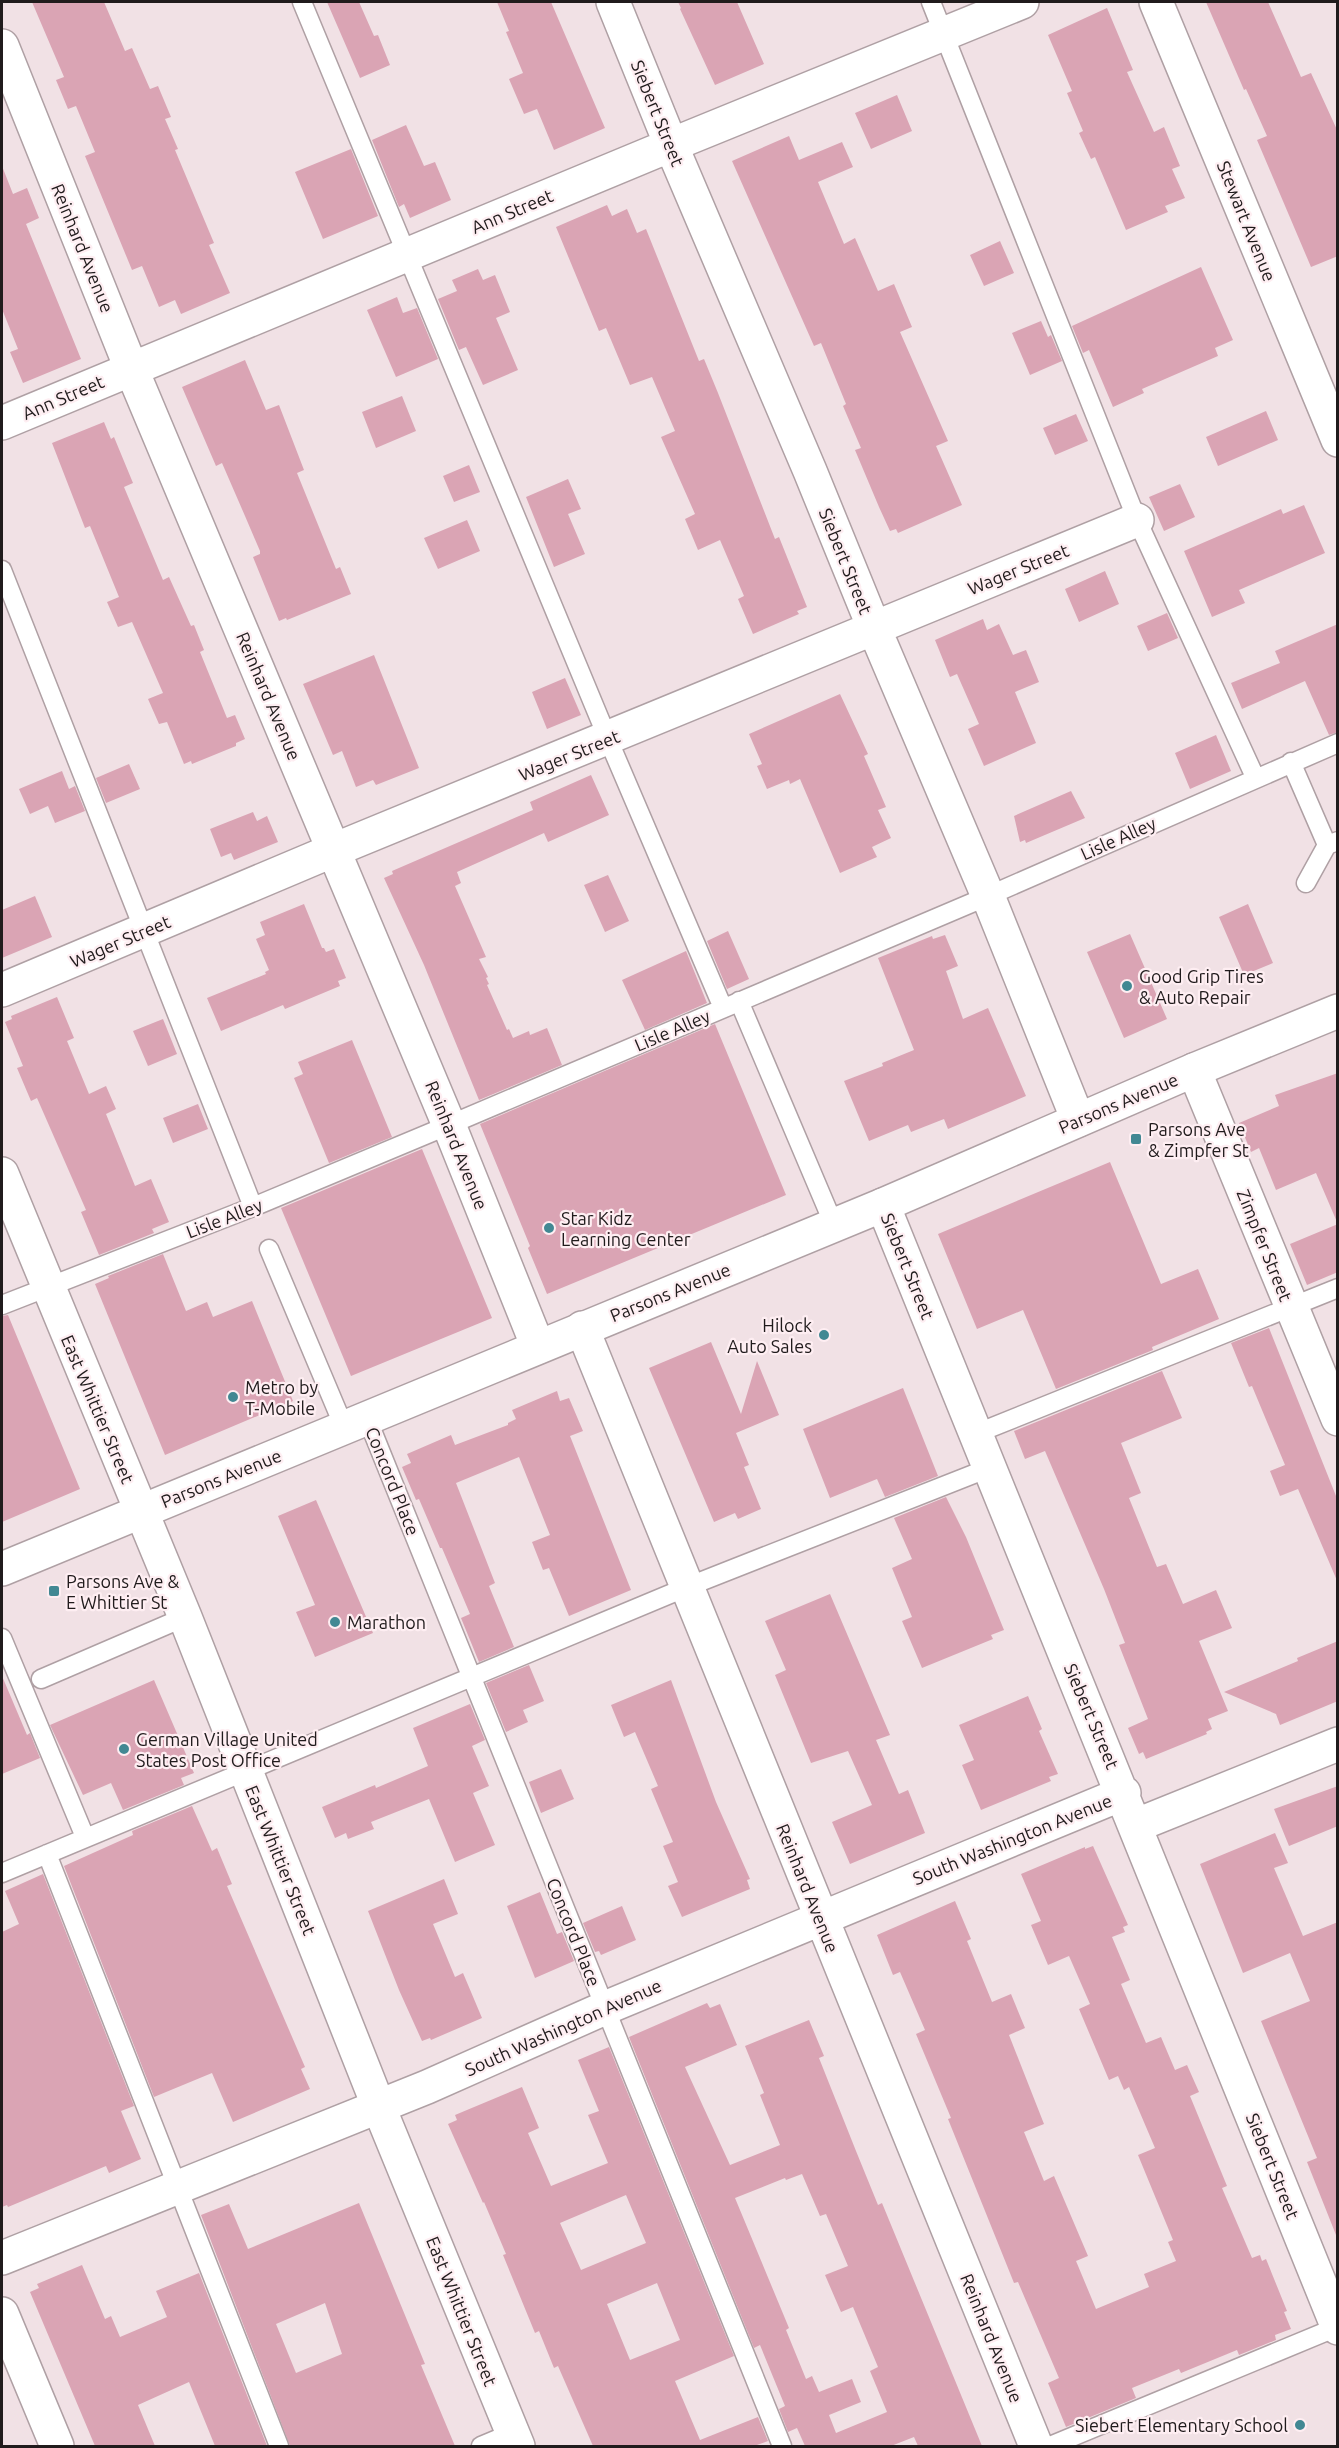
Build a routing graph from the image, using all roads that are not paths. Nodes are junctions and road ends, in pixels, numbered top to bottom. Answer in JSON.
{"nodes":[{"id":1,"x":302,"y":2,"type":"edge"},
{"id":2,"x":613,"y":2,"type":"edge"},
{"id":3,"x":931,"y":2,"type":"edge"},
{"id":4,"x":1022,"y":2,"type":"edge"},
{"id":5,"x":1156,"y":2,"type":"edge"},
{"id":6,"x":943,"y":33,"type":"junction"},
{"id":7,"x":2,"y":46,"type":"edge"},
{"id":8,"x":670,"y":145,"type":"junction"},
{"id":9,"x":408,"y":255,"type":"junction"},
{"id":10,"x":131,"y":368,"type":"junction"},
{"id":11,"x":2,"y":423,"type":"edge"},
{"id":12,"x":1338,"y":440,"type":"edge"},
{"id":13,"x":1137,"y":520,"type":"junction"},
{"id":14,"x":2,"y":570,"type":"edge"},
{"id":15,"x":874,"y":628,"type":"junction"},
{"id":16,"x":608,"y":739,"type":"junction"},
{"id":17,"x":1338,"y":743,"type":"edge"},
{"id":18,"x":1291,"y":762,"type":"junction"},
{"id":19,"x":1255,"y":777,"type":"junction"},
{"id":20,"x":1332,"y":843,"type":"edge"},
{"id":21,"x":334,"y":850,"type":"junction"},
{"id":22,"x":1306,"y":884,"type":"dead end"},
{"id":23,"x":988,"y":896,"type":"junction"},
{"id":24,"x":146,"y":930,"type":"junction"},
{"id":25,"x":2,"y":990,"type":"edge"},
{"id":26,"x":731,"y":1005,"type":"junction"},
{"id":27,"x":1338,"y":1011,"type":"edge"},
{"id":28,"x":1194,"y":1070,"type":"junction"},
{"id":29,"x":1078,"y":1120,"type":"junction"},
{"id":30,"x":449,"y":1125,"type":"junction"},
{"id":31,"x":2,"y":1174,"type":"edge"},
{"id":32,"x":883,"y":1204,"type":"junction"},
{"id":33,"x":253,"y":1207,"type":"junction"},
{"id":34,"x":834,"y":1225,"type":"junction"},
{"id":35,"x":269,"y":1249,"type":"dead end"},
{"id":36,"x":47,"y":1286,"type":"junction"},
{"id":37,"x":1338,"y":1288,"type":"edge"},
{"id":38,"x":2,"y":1305,"type":"edge"},
{"id":39,"x":1291,"y":1307,"type":"junction"},
{"id":40,"x":582,"y":1328,"type":"junction"},
{"id":41,"x":538,"y":1347,"type":"junction"},
{"id":42,"x":1338,"y":1419,"type":"edge"},
{"id":43,"x":356,"y":1422,"type":"junction"},
{"id":44,"x":975,"y":1434,"type":"junction"},
{"id":45,"x":989,"y":1468,"type":"junction"},
{"id":46,"x":141,"y":1511,"type":"junction"},
{"id":47,"x":2,"y":1569,"type":"edge"},
{"id":48,"x":687,"y":1587,"type":"junction"},
{"id":49,"x":185,"y":1617,"type":"junction"},
{"id":50,"x":3,"y":1645,"type":"edge"},
{"id":51,"x":471,"y":1677,"type":"junction"},
{"id":52,"x":41,"y":1679,"type":"dead end"},
{"id":53,"x":1338,"y":1744,"type":"edge"},
{"id":54,"x":246,"y":1770,"type":"junction"},
{"id":55,"x":1124,"y":1793,"type":"junction"},
{"id":56,"x":1137,"y":1825,"type":"junction"},
{"id":57,"x":85,"y":1837,"type":"junction"},
{"id":58,"x":47,"y":1854,"type":"junction"},
{"id":59,"x":2,"y":1873,"type":"edge"},
{"id":60,"x":820,"y":1918,"type":"junction"},
{"id":61,"x":605,"y":2008,"type":"junction"},
{"id":62,"x":378,"y":2105,"type":"junction"},
{"id":63,"x":177,"y":2186,"type":"junction"},
{"id":64,"x":2,"y":2258,"type":"edge"},
{"id":65,"x":2,"y":2314,"type":"edge"},
{"id":66,"x":1337,"y":2327,"type":"edge"},
{"id":67,"x":515,"y":2440,"type":"edge"},
{"id":68,"x":57,"y":2446,"type":"edge"},
{"id":69,"x":279,"y":2446,"type":"edge"},
{"id":70,"x":482,"y":2446,"type":"edge"},
{"id":71,"x":782,"y":2446,"type":"edge"},
{"id":72,"x":1036,"y":2446,"type":"edge"},
{"id":73,"x":1050,"y":2446,"type":"edge"}],
"edges":[{"from":1,"to":9,"type":"lane"},
{"from":2,"to":8,"type":"street","name":"Siebert Street"},
{"from":3,"to":6,"type":"lane"},
{"from":4,"to":6,"type":"street","name":"Ann Street"},
{"from":5,"to":12,"type":"street","name":"Stewart Avenue"},
{"from":6,"to":8,"type":"street","name":"Ann Street"},
{"from":6,"to":13,"type":"lane"},
{"from":7,"to":10,"type":"street","name":"Reinhard Avenue"},
{"from":8,"to":9,"type":"street","name":"Ann Street"},
{"from":8,"to":15,"type":"street","name":"Siebert Street"},
{"from":9,"to":10,"type":"street","name":"Ann Street"},
{"from":9,"to":16,"type":"lane"},
{"from":10,"to":11,"type":"street","name":"Ann Street"},
{"from":10,"to":21,"type":"street","name":"Reinhard Avenue"},
{"from":13,"to":15,"type":"street","name":"Wager Street"},
{"from":13,"to":19,"type":"lane"},
{"from":14,"to":24,"type":"lane"},
{"from":15,"to":16,"type":"street","name":"Wager Street"},
{"from":15,"to":23,"type":"street","name":"Siebert Street"},
{"from":16,"to":21,"type":"street","name":"Wager Street"},
{"from":16,"to":26,"type":"lane"},
{"from":17,"to":18,"type":"lane","name":"Lisle Alley"},
{"from":18,"to":19,"type":"lane","name":"Lisle Alley"},
{"from":18,"to":20,"type":"lane"},
{"from":19,"to":23,"type":"lane","name":"Lisle Alley"},
{"from":20,"to":22,"type":"lane"},
{"from":21,"to":24,"type":"street","name":"Wager Street"},
{"from":21,"to":30,"type":"street","name":"Reinhard Avenue"},
{"from":23,"to":26,"type":"lane","name":"Lisle Alley"},
{"from":23,"to":29,"type":"street","name":"Siebert Street"},
{"from":24,"to":25,"type":"street","name":"Wager Street"},
{"from":24,"to":33,"type":"lane"},
{"from":26,"to":30,"type":"lane","name":"Lisle Alley"},
{"from":26,"to":34,"type":"lane"},
{"from":27,"to":28,"type":"street","name":"Parsons Avenue"},
{"from":28,"to":29,"type":"street","name":"Parsons Avenue"},
{"from":28,"to":39,"type":"street","name":"Zimpfer Street"},
{"from":29,"to":32,"type":"street","name":"Parsons Avenue"},
{"from":30,"to":33,"type":"lane","name":"Lisle Alley"},
{"from":30,"to":41,"type":"street","name":"Reinhard Avenue"},
{"from":31,"to":36,"type":"street","name":"East Whittier Street"},
{"from":32,"to":34,"type":"street","name":"Parsons Avenue"},
{"from":32,"to":44,"type":"street","name":"Siebert Street"},
{"from":33,"to":36,"type":"lane","name":"Lisle Alley"},
{"from":34,"to":40,"type":"street","name":"Parsons Avenue"},
{"from":35,"to":43,"type":"lane","name":"Concord Place"},
{"from":36,"to":38,"type":"lane","name":"Lisle Alley"},
{"from":36,"to":46,"type":"street","name":"East Whittier Street"},
{"from":37,"to":39,"type":"lane"},
{"from":39,"to":42,"type":"street","name":"Zimpfer Street"},
{"from":39,"to":44,"type":"lane"},
{"from":40,"to":41,"type":"street","name":"Parsons Avenue"},
{"from":40,"to":48,"type":"street","name":"Reinhard Avenue"},
{"from":41,"to":43,"type":"street","name":"Parsons Avenue"},
{"from":43,"to":46,"type":"street","name":"Parsons Avenue"},
{"from":43,"to":51,"type":"lane","name":"Concord Place"},
{"from":44,"to":45,"type":"street","name":"Siebert Street"},
{"from":45,"to":48,"type":"lane"},
{"from":45,"to":55,"type":"street","name":"Siebert Street"},
{"from":46,"to":47,"type":"street","name":"Parsons Avenue"},
{"from":46,"to":49,"type":"street","name":"East Whittier Street"},
{"from":48,"to":51,"type":"lane"},
{"from":48,"to":60,"type":"street","name":"Reinhard Avenue"},
{"from":49,"to":52,"type":"lane"},
{"from":49,"to":54,"type":"street","name":"East Whittier Street"},
{"from":50,"to":57,"type":"lane"},
{"from":51,"to":54,"type":"lane"},
{"from":51,"to":61,"type":"lane","name":"Concord Place"},
{"from":53,"to":56,"type":"street"},
{"from":54,"to":57,"type":"lane"},
{"from":54,"to":62,"type":"street","name":"East Whittier Street"},
{"from":55,"to":56,"type":"street","name":"Siebert Street"},
{"from":55,"to":60,"type":"street","name":"South Washington Avenue"},
{"from":56,"to":66,"type":"street","name":"Siebert Street"},
{"from":57,"to":58,"type":"lane"},
{"from":58,"to":59,"type":"lane"},
{"from":58,"to":63,"type":"lane"},
{"from":60,"to":61,"type":"street","name":"South Washington Avenue"},
{"from":60,"to":72,"type":"street","name":"Reinhard Avenue"},
{"from":61,"to":62,"type":"street","name":"South Washington Avenue"},
{"from":61,"to":71,"type":"lane","name":"Concord Place"},
{"from":62,"to":63,"type":"street","name":"South Washington Avenue"},
{"from":62,"to":67,"type":"street","name":"East Whittier Street"},
{"from":63,"to":64,"type":"street","name":"South Washington Avenue"},
{"from":63,"to":69,"type":"lane"},
{"from":65,"to":68,"type":"street"},
{"from":66,"to":73,"type":"lane"},
{"from":67,"to":70,"type":"lane"}]}
